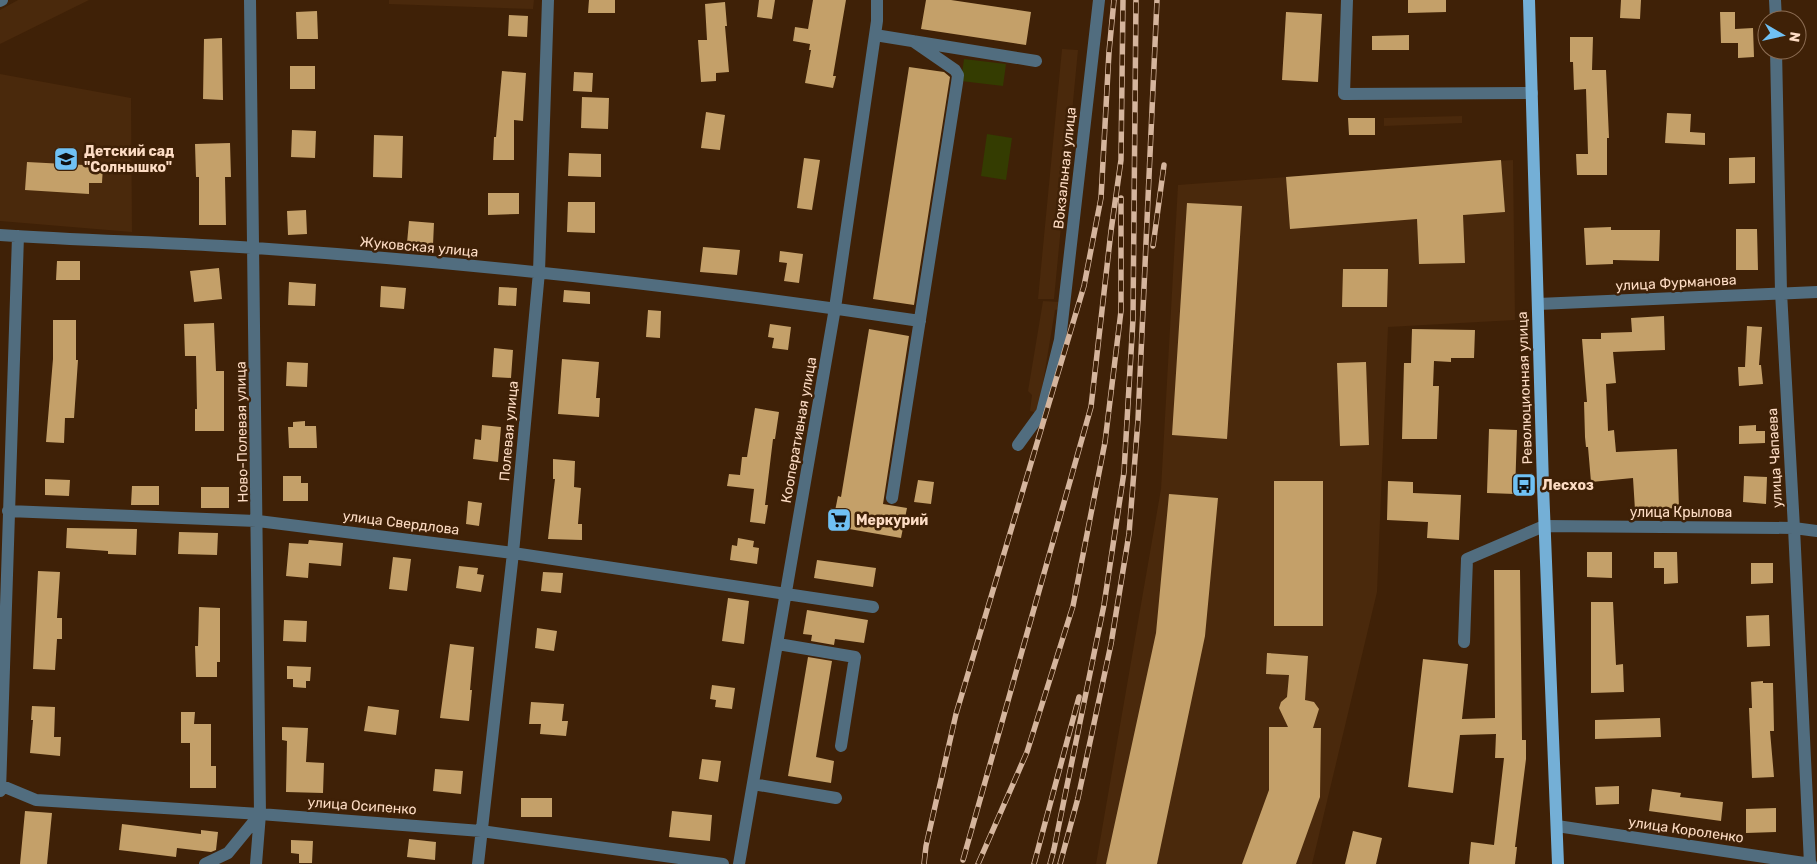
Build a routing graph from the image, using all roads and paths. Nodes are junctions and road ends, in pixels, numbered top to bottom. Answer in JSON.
{"nodes":[{"id":1,"x":250,"y":0,"type":"edge"},
{"id":2,"x":548,"y":0,"type":"edge"},
{"id":3,"x":877,"y":0,"type":"edge"},
{"id":4,"x":1099,"y":0,"type":"edge"},
{"id":5,"x":1347,"y":0,"type":"edge"},
{"id":6,"x":1529,"y":0,"type":"edge"},
{"id":7,"x":875,"y":35,"type":"junction"},
{"id":8,"x":913,"y":41,"type":"junction"},
{"id":9,"x":1776,"y":60,"type":"edge"},
{"id":10,"x":1036,"y":61,"type":"dead end"},
{"id":11,"x":1532,"y":93,"type":"junction"},
{"id":12,"x":0,"y":235,"type":"edge"},
{"id":13,"x":18,"y":236,"type":"junction"},
{"id":14,"x":255,"y":248,"type":"junction"},
{"id":15,"x":539,"y":272,"type":"junction"},
{"id":16,"x":1781,"y":292,"type":"junction"},
{"id":17,"x":1817,"y":292,"type":"edge"},
{"id":18,"x":1538,"y":304,"type":"junction"},
{"id":19,"x":835,"y":308,"type":"junction"},
{"id":20,"x":920,"y":321,"type":"junction"},
{"id":21,"x":1018,"y":445,"type":"dead end"},
{"id":22,"x":892,"y":498,"type":"dead end"},
{"id":23,"x":8,"y":511,"type":"junction"},
{"id":24,"x":258,"y":521,"type":"junction"},
{"id":25,"x":1544,"y":526,"type":"junction"},
{"id":26,"x":1794,"y":528,"type":"junction"},
{"id":27,"x":1817,"y":530,"type":"edge"},
{"id":28,"x":513,"y":552,"type":"junction"},
{"id":29,"x":787,"y":593,"type":"junction"},
{"id":30,"x":873,"y":606,"type":"dead end"},
{"id":31,"x":1464,"y":642,"type":"dead end"},
{"id":32,"x":778,"y":644,"type":"junction"},
{"id":33,"x":841,"y":746,"type":"dead end"},
{"id":34,"x":753,"y":784,"type":"junction"},
{"id":35,"x":0,"y":785,"type":"edge"},
{"id":36,"x":0,"y":792,"type":"edge"},
{"id":37,"x":836,"y":798,"type":"dead end"},
{"id":38,"x":260,"y":814,"type":"junction"},
{"id":39,"x":1557,"y":826,"type":"junction"},
{"id":40,"x":481,"y":830,"type":"junction"},
{"id":41,"x":205,"y":864,"type":"edge"},
{"id":42,"x":256,"y":864,"type":"edge"},
{"id":43,"x":478,"y":864,"type":"edge"},
{"id":44,"x":723,"y":864,"type":"edge"},
{"id":45,"x":740,"y":864,"type":"edge"},
{"id":46,"x":1558,"y":864,"type":"edge"},
{"id":47,"x":1810,"y":864,"type":"edge"}],
"edges":[{"from":1,"to":14,"type":"street","name":"Ново-Полевая улица"},
{"from":2,"to":15,"type":"street","name":"Полевая улица"},
{"from":3,"to":7,"type":"street","name":"Кооперативная улица"},
{"from":4,"to":21,"type":"street","name":"Вокзальная улица"},
{"from":5,"to":11,"type":"street"},
{"from":6,"to":11,"type":"main road","name":"Революционная улица"},
{"from":7,"to":8,"type":"street"},
{"from":7,"to":19,"type":"street","name":"Кооперативная улица"},
{"from":8,"to":10,"type":"street"},
{"from":8,"to":20,"type":"street"},
{"from":9,"to":16,"type":"street","name":"улица Чапаева"},
{"from":11,"to":18,"type":"main road","name":"Революционная улица"},
{"from":12,"to":13,"type":"street","name":"Жуковская улица"},
{"from":13,"to":14,"type":"street","name":"Жуковская улица"},
{"from":13,"to":23,"type":"street"},
{"from":14,"to":15,"type":"street","name":"Жуковская улица"},
{"from":14,"to":24,"type":"street","name":"Ново-Полевая улица"},
{"from":15,"to":19,"type":"street","name":"Жуковская улица"},
{"from":15,"to":28,"type":"street","name":"Полевая улица"},
{"from":16,"to":17,"type":"street","name":"улица Фурманова"},
{"from":16,"to":18,"type":"street","name":"улица Фурманова"},
{"from":16,"to":26,"type":"street","name":"улица Чапаева"},
{"from":18,"to":25,"type":"main road","name":"Революционная улица"},
{"from":19,"to":20,"type":"street","name":"Жуковская улица"},
{"from":19,"to":29,"type":"street","name":"Кооперативная улица"},
{"from":20,"to":22,"type":"street"},
{"from":23,"to":24,"type":"street","name":"улица Свердлова"},
{"from":23,"to":35,"type":"street"},
{"from":24,"to":28,"type":"street","name":"улица Свердлова"},
{"from":24,"to":38,"type":"street","name":"Ново-Полевая улица"},
{"from":25,"to":26,"type":"street","name":"улица Крылова"},
{"from":25,"to":31,"type":"street"},
{"from":25,"to":39,"type":"main road","name":"Революционная улица"},
{"from":26,"to":27,"type":"street","name":"улица Крылова"},
{"from":26,"to":47,"type":"street","name":"улица Чапаева"},
{"from":28,"to":29,"type":"street","name":"улица Свердлова"},
{"from":28,"to":40,"type":"street","name":"Полевая улица"},
{"from":29,"to":30,"type":"street","name":"улица Свердлова"},
{"from":29,"to":32,"type":"street","name":"Кооперативная улица"},
{"from":32,"to":33,"type":"street"},
{"from":32,"to":34,"type":"street","name":"Кооперативная улица"},
{"from":34,"to":37,"type":"street"},
{"from":34,"to":45,"type":"street","name":"Кооперативная улица"},
{"from":35,"to":36,"type":"street"},
{"from":35,"to":38,"type":"street","name":"улица Осипенко"},
{"from":38,"to":40,"type":"street","name":"улица Осипенко"},
{"from":38,"to":41,"type":"street"},
{"from":38,"to":42,"type":"street","name":"Ново-Полевая улица"},
{"from":39,"to":46,"type":"main road","name":"Революционная улица"},
{"from":39,"to":47,"type":"street","name":"улица Короленко"},
{"from":40,"to":43,"type":"street","name":"Полевая улица"},
{"from":40,"to":44,"type":"street","name":"улица Осипенко"}]}
